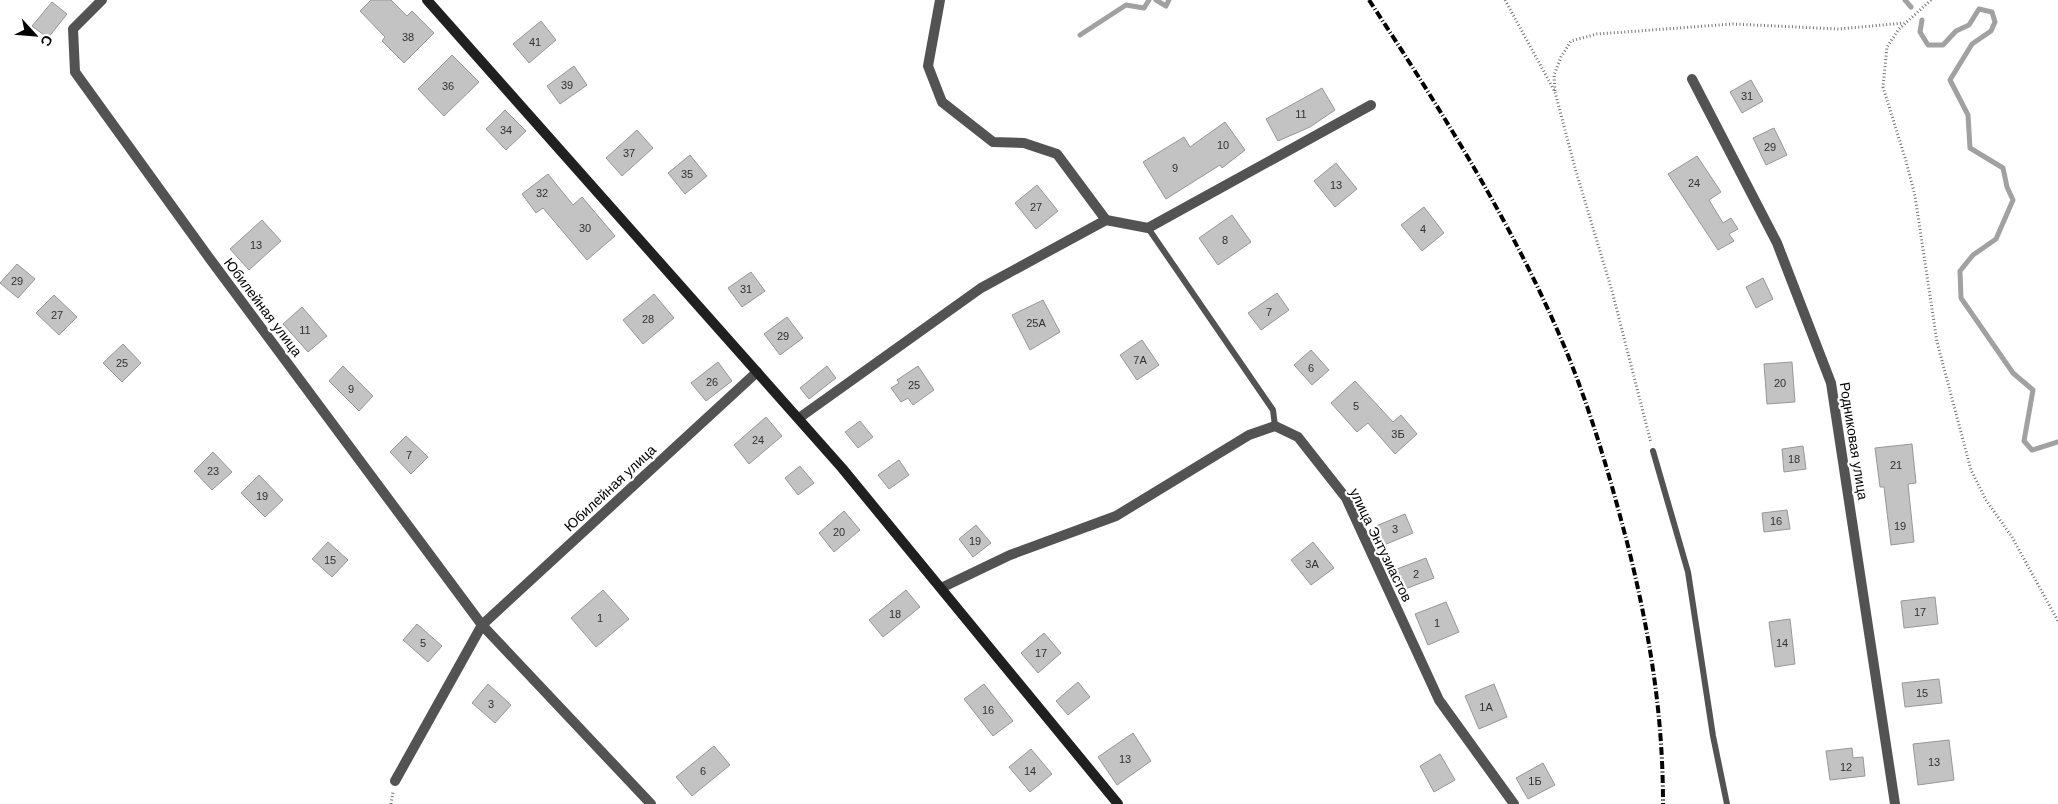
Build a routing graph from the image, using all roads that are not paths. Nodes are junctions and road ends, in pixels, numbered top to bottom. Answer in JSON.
{"nodes":[{"id":1,"x":102,"y":0,"type":"edge"},
{"id":2,"x":427,"y":0,"type":"edge"},
{"id":3,"x":940,"y":0,"type":"edge"},
{"id":4,"x":1692,"y":79,"type":"dead end"},
{"id":5,"x":1371,"y":105,"type":"dead end"},
{"id":6,"x":1106,"y":220,"type":"junction"},
{"id":7,"x":1148,"y":228,"type":"junction"},
{"id":8,"x":757,"y":372,"type":"junction"},
{"id":9,"x":799,"y":418,"type":"junction"},
{"id":10,"x":1275,"y":426,"type":"junction"},
{"id":11,"x":1653,"y":451,"type":"road end"},
{"id":12,"x":941,"y":588,"type":"junction"},
{"id":13,"x":482,"y":625,"type":"junction"},
{"id":14,"x":395,"y":781,"type":"dead end"},
{"id":15,"x":651,"y":804,"type":"edge"},
{"id":16,"x":1118,"y":804,"type":"edge"},
{"id":17,"x":1514,"y":804,"type":"edge"},
{"id":18,"x":1727,"y":804,"type":"edge"},
{"id":19,"x":1895,"y":804,"type":"edge"}],
"edges":[{"from":1,"to":13,"type":"street","name":"Юбилейная улица"},
{"from":2,"to":8,"type":"street"},
{"from":3,"to":6,"type":"street"},
{"from":4,"to":19,"type":"street","name":"Родниковая улица"},
{"from":5,"to":7,"type":"street"},
{"from":6,"to":7,"type":"street"},
{"from":6,"to":9,"type":"street"},
{"from":7,"to":10,"type":"lane"},
{"from":8,"to":9,"type":"street"},
{"from":8,"to":13,"type":"street","name":"Юбилейная улица"},
{"from":9,"to":12,"type":"street"},
{"from":10,"to":12,"type":"street"},
{"from":10,"to":17,"type":"street","name":"улица Энтузиастов"},
{"from":11,"to":18,"type":"lane"},
{"from":12,"to":16,"type":"street"},
{"from":13,"to":14,"type":"street","name":"Юбилейная улица"},
{"from":13,"to":15,"type":"street","name":"Юбилейная улица"}]}
